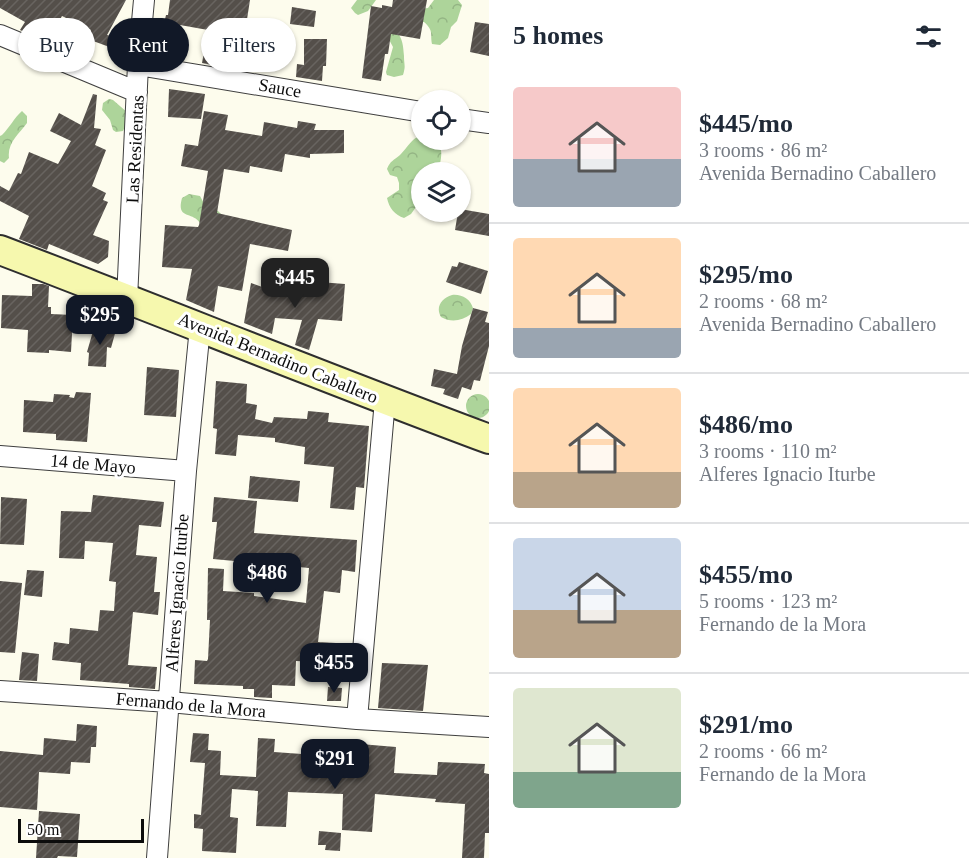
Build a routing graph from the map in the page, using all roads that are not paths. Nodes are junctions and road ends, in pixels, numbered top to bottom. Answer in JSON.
{"nodes":[{"id":1,"x":144,"y":0,"type":"edge"},
{"id":2,"x":142,"y":18,"type":"edge"},
{"id":3,"x":0,"y":35,"type":"edge"},
{"id":4,"x":138,"y":72,"type":"edge"},
{"id":5,"x":180,"y":72,"type":"edge"},
{"id":6,"x":137,"y":92,"type":"junction"},
{"id":7,"x":411,"y":110,"type":"edge"},
{"id":8,"x":471,"y":121,"type":"edge"},
{"id":9,"x":489,"y":123,"type":"edge"},
{"id":10,"x":0,"y":250,"type":"edge"},
{"id":11,"x":128,"y":299,"type":"junction"},
{"id":12,"x":200,"y":327,"type":"junction"},
{"id":13,"x":385,"y":400,"type":"junction"},
{"id":14,"x":489,"y":439,"type":"edge"},
{"id":15,"x":0,"y":456,"type":"edge"},
{"id":16,"x":186,"y":471,"type":"junction"},
{"id":17,"x":0,"y":691,"type":"edge"},
{"id":18,"x":169,"y":702,"type":"junction"},
{"id":19,"x":357,"y":719,"type":"junction"},
{"id":20,"x":489,"y":726,"type":"edge"},
{"id":21,"x":157,"y":858,"type":"edge"}],
"edges":[{"from":1,"to":2,"type":"street","name":"Las Residentas"},
{"from":3,"to":6,"type":"street"},
{"from":4,"to":6,"type":"street","name":"Las Residentas"},
{"from":5,"to":7,"type":"street","name":"Sauce"},
{"from":6,"to":11,"type":"street","name":"Las Residentas"},
{"from":8,"to":9,"type":"street"},
{"from":10,"to":11,"type":"street","name":"Avenida Bernadino Caballero"},
{"from":11,"to":12,"type":"street","name":"Avenida Bernadino Caballero"},
{"from":12,"to":13,"type":"street","name":"Avenida Bernadino Caballero"},
{"from":12,"to":16,"type":"street","name":"Alferes Ignacio Iturbe"},
{"from":13,"to":14,"type":"street","name":"Avenida Bernadino Caballero"},
{"from":13,"to":19,"type":"street"},
{"from":15,"to":16,"type":"street","name":"14 de Mayo"},
{"from":16,"to":18,"type":"street","name":"Alferes Ignacio Iturbe"},
{"from":17,"to":18,"type":"street","name":"Fernando de la Mora"},
{"from":18,"to":19,"type":"street","name":"Fernando de la Mora"},
{"from":18,"to":21,"type":"street","name":"Alferes Ignacio Iturbe"},
{"from":19,"to":20,"type":"street","name":"Fernando de la Mora"}]}
